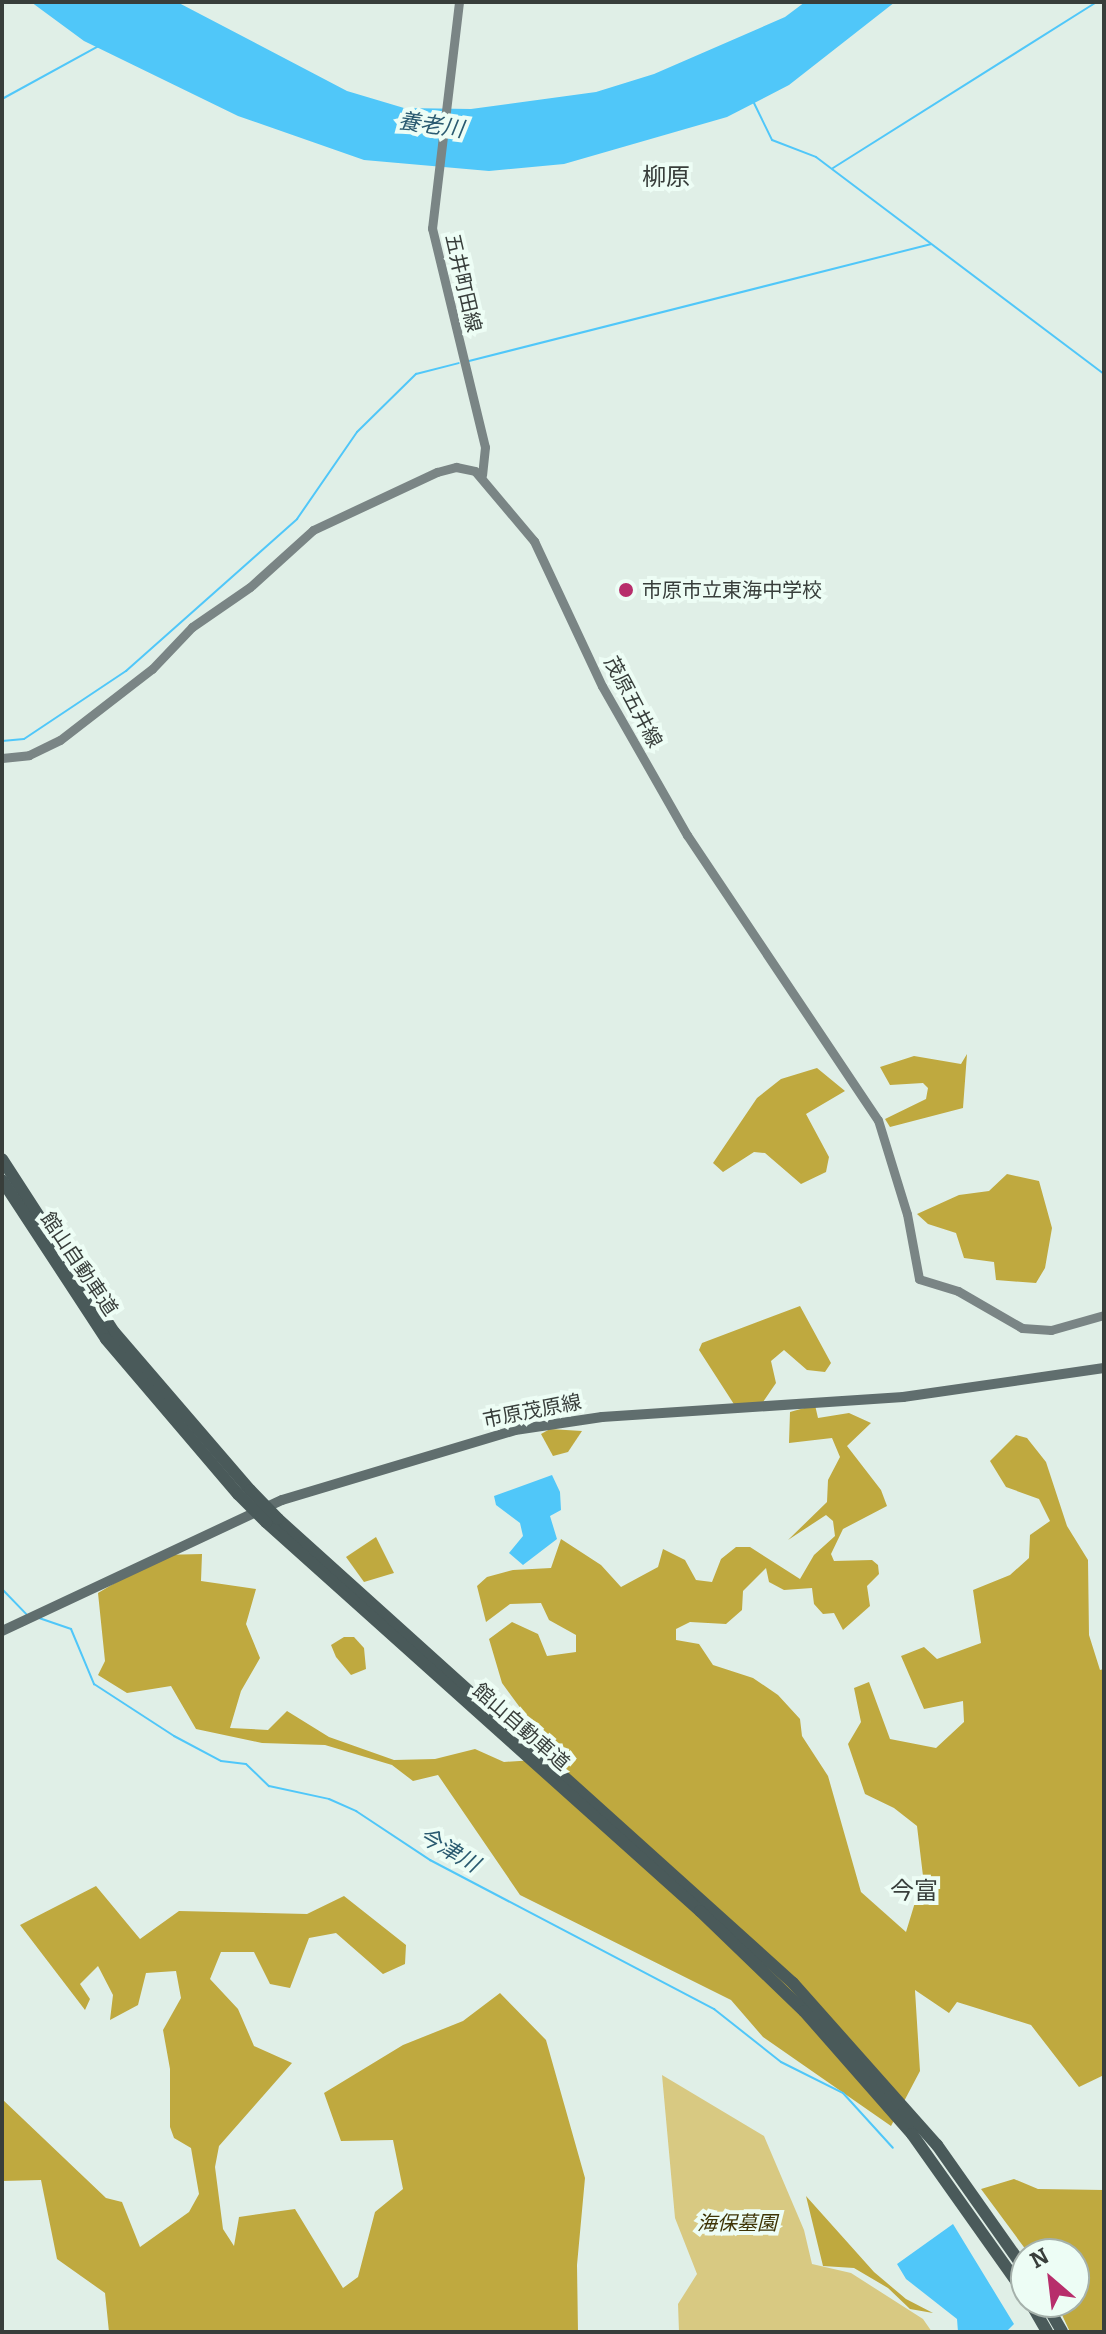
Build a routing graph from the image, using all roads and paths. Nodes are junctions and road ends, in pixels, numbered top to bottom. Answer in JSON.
{"nodes":[{"id":1,"x":459,"y":2,"type":"edge"},
{"id":2,"x":482,"y":475,"type":"junction"},
{"id":3,"x":2,"y":758,"type":"edge"},
{"id":4,"x":2,"y":1159,"type":"edge"},
{"id":5,"x":2,"y":1180,"type":"edge"},
{"id":6,"x":1104,"y":1315,"type":"edge"},
{"id":7,"x":1104,"y":1368,"type":"edge"},
{"id":8,"x":244,"y":1492,"type":"junction"},
{"id":9,"x":272,"y":1521,"type":"junction"},
{"id":10,"x":2,"y":1631,"type":"edge"},
{"id":11,"x":1010,"y":2249,"type":"edge"},
{"id":12,"x":1010,"y":2272,"type":"edge"}],
"edges":[{"from":1,"to":2,"type":"main road","name":"五井町田線"},
{"from":2,"to":3,"type":"main road"},
{"from":2,"to":6,"type":"main road","name":"茂原五井線"},
{"from":4,"to":8,"type":"highway","name":"館山自動車道"},
{"from":5,"to":8,"type":"highway","name":"館山自動車道"},
{"from":7,"to":10,"type":"main road","name":"市原茂原線"},
{"from":8,"to":9,"type":"highway","name":"館山自動車道","bridge":true},
{"from":9,"to":11,"type":"highway","name":"館山自動車道"},
{"from":9,"to":12,"type":"highway","name":"館山自動車道"}]}
